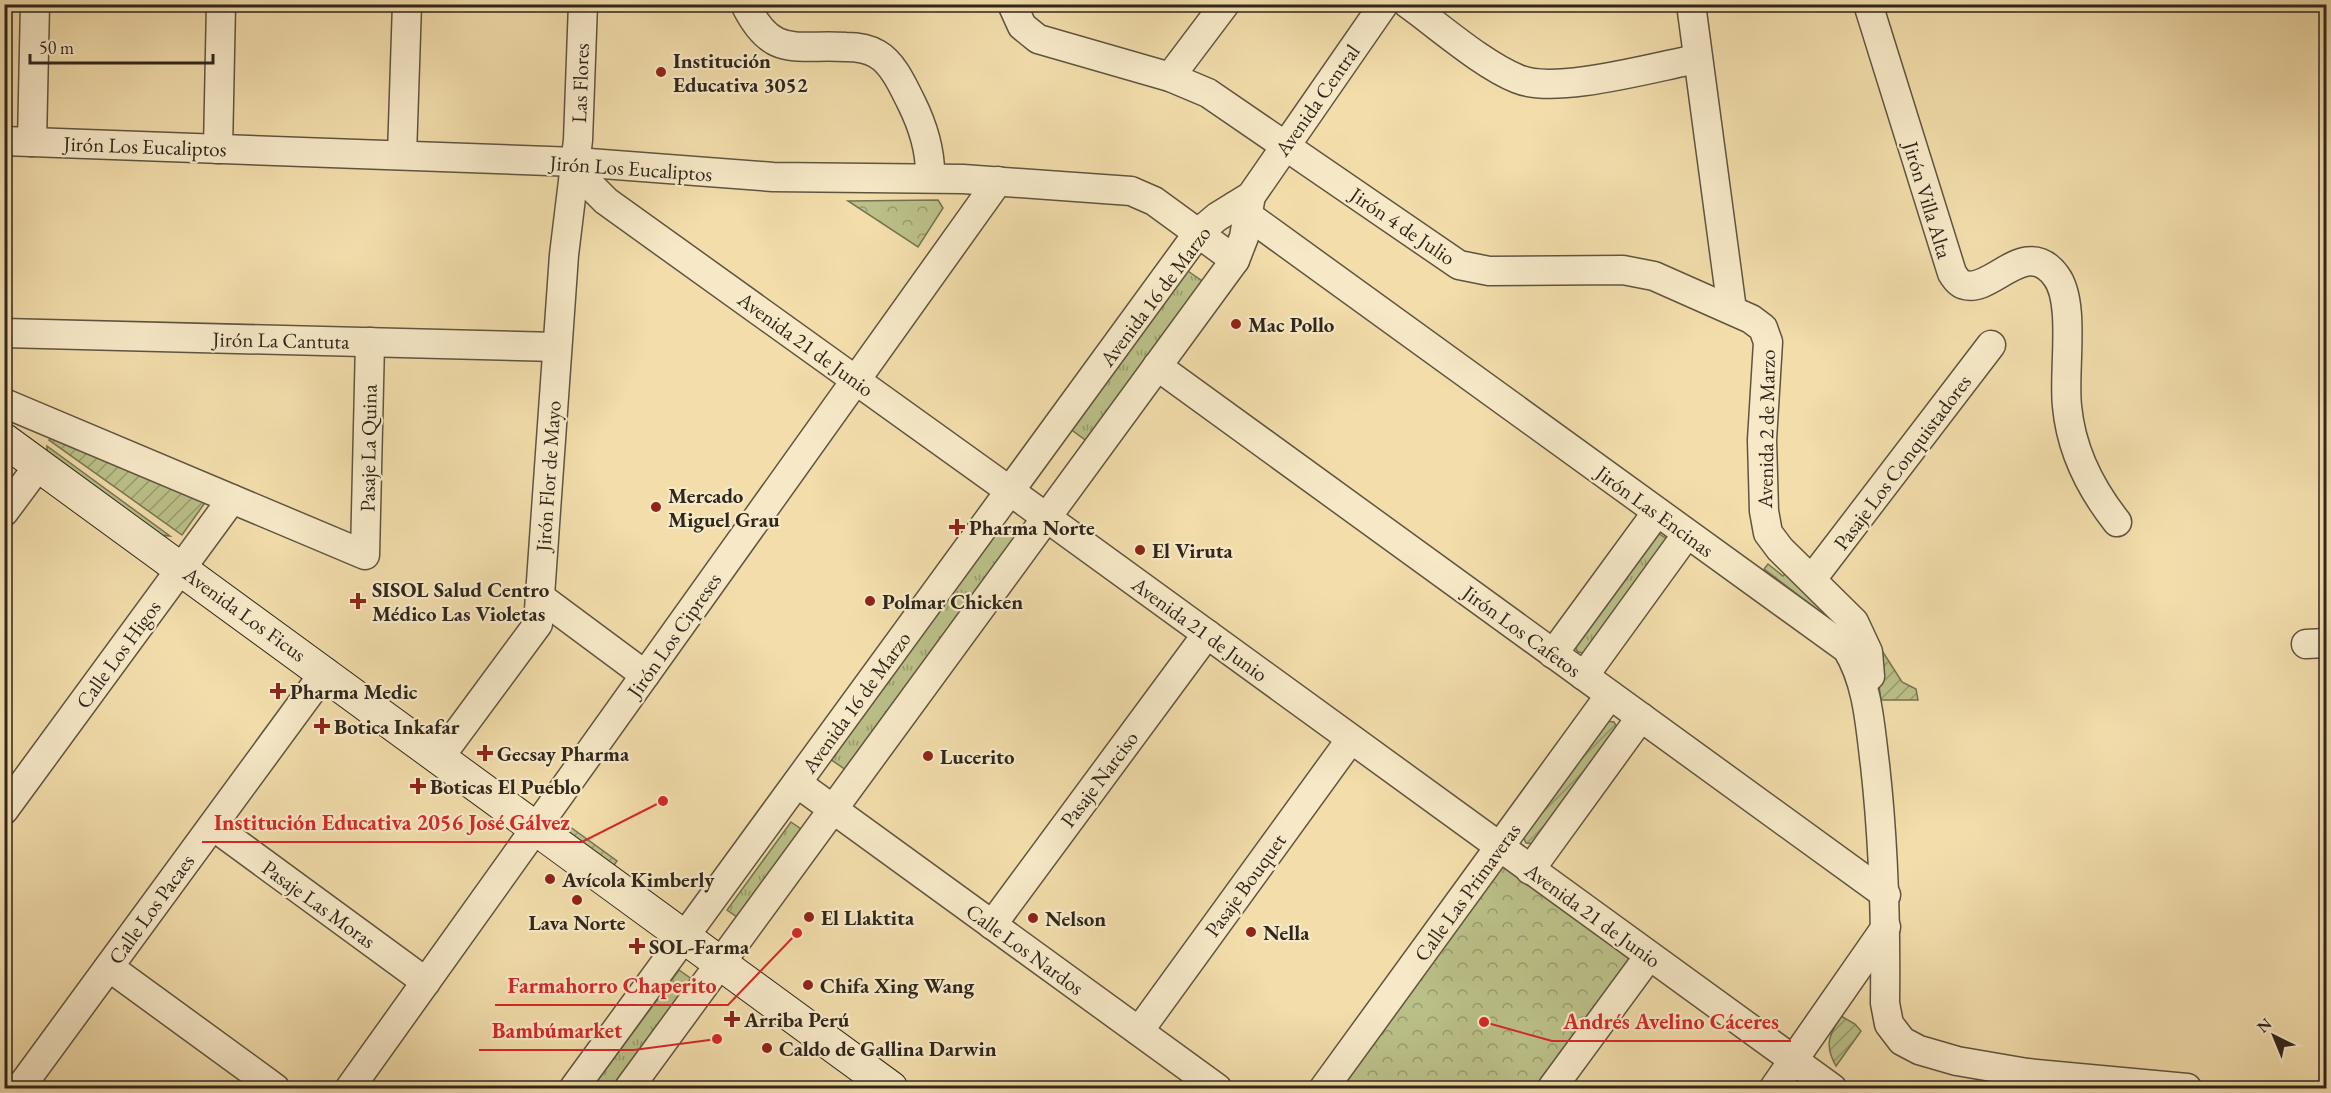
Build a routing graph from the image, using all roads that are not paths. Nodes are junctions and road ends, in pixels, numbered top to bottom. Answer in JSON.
{"nodes":[{"id":1,"x":35,"y":4,"type":"edge"},
{"id":2,"x":221,"y":4,"type":"edge"},
{"id":3,"x":407,"y":4,"type":"edge"},
{"id":4,"x":583,"y":4,"type":"edge"},
{"id":5,"x":745,"y":4,"type":"edge"},
{"id":6,"x":1012,"y":4,"type":"edge"},
{"id":7,"x":1225,"y":4,"type":"edge"},
{"id":8,"x":1384,"y":4,"type":"edge"},
{"id":9,"x":1408,"y":4,"type":"edge"},
{"id":10,"x":1691,"y":4,"type":"edge"},
{"id":11,"x":1868,"y":4,"type":"edge"},
{"id":12,"x":1697,"y":58,"type":"junction"},
{"id":13,"x":1170,"y":77,"type":"junction"},
{"id":14,"x":18,"y":142,"type":"edge"},
{"id":15,"x":1286,"y":145,"type":"junction"},
{"id":16,"x":218,"y":149,"type":"junction"},
{"id":17,"x":402,"y":155,"type":"junction"},
{"id":18,"x":576,"y":162,"type":"junction"},
{"id":19,"x":930,"y":178,"type":"junction"},
{"id":20,"x":998,"y":181,"type":"junction"},
{"id":21,"x":1244,"y":206,"type":"junction"},
{"id":22,"x":1198,"y":233,"type":"junction"},
{"id":23,"x":1235,"y":260,"type":"junction"},
{"id":24,"x":1732,"y":310,"type":"junction"},
{"id":25,"x":4,"y":333,"type":"edge"},
{"id":26,"x":370,"y":342,"type":"junction"},
{"id":27,"x":1991,"y":345,"type":"dead end"},
{"id":28,"x":557,"y":346,"type":"junction"},
{"id":29,"x":1157,"y":366,"type":"junction"},
{"id":30,"x":856,"y":380,"type":"junction"},
{"id":31,"x":4,"y":403,"type":"edge"},
{"id":32,"x":4,"y":440,"type":"edge"},
{"id":33,"x":39,"y":465,"type":"junction"},
{"id":34,"x":1010,"y":491,"type":"junction"},
{"id":35,"x":232,"y":499,"type":"junction"},
{"id":36,"x":4,"y":512,"type":"edge"},
{"id":37,"x":1657,"y":512,"type":"junction"},
{"id":38,"x":1045,"y":516,"type":"junction"},
{"id":39,"x":2117,"y":522,"type":"dead end"},
{"id":40,"x":1687,"y":534,"type":"junction"},
{"id":41,"x":182,"y":568,"type":"junction"},
{"id":42,"x":1812,"y":579,"type":"junction"},
{"id":43,"x":540,"y":597,"type":"junction"},
{"id":44,"x":1207,"y":634,"type":"junction"},
{"id":45,"x":1553,"y":654,"type":"junction"},
{"id":46,"x":325,"y":672,"type":"junction"},
{"id":47,"x":645,"y":675,"type":"junction"},
{"id":48,"x":1584,"y":676,"type":"junction"},
{"id":49,"x":1610,"y":695,"type":"junction"},
{"id":50,"x":1641,"y":717,"type":"junction"},
{"id":51,"x":1870,"y":728,"type":"junction"},
{"id":52,"x":1351,"y":739,"type":"junction"},
{"id":53,"x":439,"y":758,"type":"junction"},
{"id":54,"x":797,"y":783,"type":"junction"},
{"id":55,"x":832,"y":809,"type":"junction"},
{"id":56,"x":4,"y":810,"type":"edge"},
{"id":57,"x":213,"y":826,"type":"junction"},
{"id":58,"x":535,"y":828,"type":"junction"},
{"id":59,"x":1500,"y":847,"type":"junction"},
{"id":60,"x":1530,"y":870,"type":"junction"},
{"id":61,"x":1886,"y":895,"type":"junction"},
{"id":62,"x":992,"y":925,"type":"junction"},
{"id":63,"x":1886,"y":927,"type":"junction"},
{"id":64,"x":684,"y":938,"type":"junction"},
{"id":65,"x":1649,"y":956,"type":"junction"},
{"id":66,"x":720,"y":964,"type":"junction"},
{"id":67,"x":109,"y":967,"type":"junction"},
{"id":68,"x":426,"y":982,"type":"junction"},
{"id":69,"x":1139,"y":1031,"type":"junction"},
{"id":70,"x":1794,"y":1061,"type":"junction"},
{"id":71,"x":20,"y":1089,"type":"edge"},
{"id":72,"x":275,"y":1089,"type":"edge"},
{"id":73,"x":350,"y":1089,"type":"edge"},
{"id":74,"x":574,"y":1089,"type":"edge"},
{"id":75,"x":629,"y":1089,"type":"edge"},
{"id":76,"x":891,"y":1089,"type":"edge"},
{"id":77,"x":1217,"y":1089,"type":"edge"},
{"id":78,"x":1324,"y":1089,"type":"edge"},
{"id":79,"x":1552,"y":1089,"type":"edge"},
{"id":80,"x":1774,"y":1089,"type":"edge"},
{"id":81,"x":1832,"y":1089,"type":"edge"},
{"id":82,"x":2187,"y":1089,"type":"edge"}],
"edges":[{"from":1,"to":14,"type":"street"},
{"from":2,"to":16,"type":"street"},
{"from":3,"to":17,"type":"street"},
{"from":4,"to":18,"type":"street","name":"Las Flores"},
{"from":5,"to":19,"type":"street"},
{"from":6,"to":13,"type":"street","name":"Jirón 4 de Julio"},
{"from":7,"to":13,"type":"street"},
{"from":8,"to":15,"type":"street","name":"Avenida Central"},
{"from":9,"to":12,"type":"street"},
{"from":10,"to":12,"type":"street"},
{"from":11,"to":39,"type":"street","name":"Jirón Villa Alta"},
{"from":12,"to":24,"type":"street"},
{"from":13,"to":15,"type":"street","name":"Jirón 4 de Julio"},
{"from":14,"to":16,"type":"street","name":"Jirón Los Eucaliptos"},
{"from":15,"to":21,"type":"street","name":"Avenida Central"},
{"from":15,"to":24,"type":"street","name":"Jirón 4 de Julio"},
{"from":16,"to":17,"type":"street","name":"Jirón Los Eucaliptos"},
{"from":17,"to":18,"type":"street","name":"Jirón Los Eucaliptos"},
{"from":18,"to":19,"type":"street","name":"Jirón Los Eucaliptos"},
{"from":18,"to":28,"type":"street","name":"Jirón Flor de Mayo"},
{"from":18,"to":30,"type":"street","name":"Avenida 21 de Junio"},
{"from":19,"to":20,"type":"street","name":"Jirón Los Eucaliptos"},
{"from":20,"to":22,"type":"street","name":"Jirón Los Eucaliptos"},
{"from":20,"to":30,"type":"street","name":"Jirón Los Cipreses"},
{"from":21,"to":22,"type":"street","name":"Avenida 16 de Marzo"},
{"from":21,"to":23,"type":"street","name":"Avenida 16 de Marzo"},
{"from":21,"to":37,"type":"street","name":"Jirón Las Encinas"},
{"from":22,"to":23,"type":"street","name":"Jirón Los Eucaliptos"},
{"from":22,"to":34,"type":"street","name":"Avenida 16 de Marzo"},
{"from":23,"to":29,"type":"street","name":"Avenida 16 de Marzo"},
{"from":24,"to":42,"type":"street","name":"Avenida 2 de Marzo"},
{"from":25,"to":26,"type":"street","name":"Jirón La Cantuta"},
{"from":26,"to":28,"type":"street","name":"Jirón La Cantuta"},
{"from":26,"to":35,"type":"street","name":"Pasaje La Quina"},
{"from":27,"to":42,"type":"street","name":"Pasaje Los Conquistadores"},
{"from":28,"to":43,"type":"street","name":"Jirón Flor de Mayo"},
{"from":29,"to":38,"type":"street","name":"Avenida 16 de Marzo"},
{"from":29,"to":45,"type":"street","name":"Jirón Los Cafetos"},
{"from":30,"to":34,"type":"street","name":"Avenida 21 de Junio"},
{"from":30,"to":47,"type":"street","name":"Jirón Los Cipreses"},
{"from":31,"to":35,"type":"street"},
{"from":32,"to":33,"type":"street","name":"Avenida Los Ficus"},
{"from":33,"to":36,"type":"street"},
{"from":33,"to":41,"type":"street","name":"Avenida Los Ficus"},
{"from":34,"to":38,"type":"street","name":"Avenida 21 de Junio"},
{"from":34,"to":54,"type":"street","name":"Avenida 16 de Marzo"},
{"from":35,"to":41,"type":"street","name":"Calle Los Higos"},
{"from":37,"to":40,"type":"street","name":"Jirón Las Encinas"},
{"from":37,"to":45,"type":"street"},
{"from":38,"to":44,"type":"street","name":"Avenida 21 de Junio"},
{"from":38,"to":55,"type":"street","name":"Avenida 16 de Marzo"},
{"from":40,"to":48,"type":"street"},
{"from":40,"to":51,"type":"street","name":"Jirón Las Encinas"},
{"from":41,"to":46,"type":"street","name":"Avenida Los Ficus"},
{"from":41,"to":56,"type":"street","name":"Calle Los Higos"},
{"from":42,"to":51,"type":"street","name":"Avenida 2 de Marzo"},
{"from":43,"to":47,"type":"street"},
{"from":43,"to":53,"type":"street","name":"Jirón Flor de Mayo"},
{"from":44,"to":52,"type":"street","name":"Avenida 21 de Junio"},
{"from":44,"to":62,"type":"street","name":"Pasaje Narciso"},
{"from":45,"to":48,"type":"street","name":"Jirón Los Cafetos"},
{"from":46,"to":53,"type":"street","name":"Avenida Los Ficus"},
{"from":46,"to":57,"type":"street","name":"Calle Los Pacaes"},
{"from":47,"to":58,"type":"street","name":"Jirón Los Cipreses"},
{"from":48,"to":49,"type":"street","name":"Jirón Los Cafetos"},
{"from":49,"to":50,"type":"street","name":"Jirón Los Cafetos"},
{"from":49,"to":59,"type":"street","name":"Calle Las Primaveras"},
{"from":50,"to":60,"type":"street","name":"Calle Las Primaveras"},
{"from":50,"to":61,"type":"street","name":"Jirón Los Cafetos"},
{"from":51,"to":61,"type":"street","name":"Jirón Las Encinas"},
{"from":52,"to":59,"type":"street","name":"Avenida 21 de Junio"},
{"from":52,"to":69,"type":"street","name":"Pasaje Bouquet"},
{"from":53,"to":58,"type":"street","name":"Avenida Los Ficus"},
{"from":54,"to":55,"type":"street","name":"Calle Los Nardos"},
{"from":54,"to":64,"type":"street","name":"Avenida 16 de Marzo"},
{"from":55,"to":62,"type":"street","name":"Calle Los Nardos"},
{"from":55,"to":66,"type":"street","name":"Avenida 16 de Marzo"},
{"from":57,"to":67,"type":"street","name":"Calle Los Pacaes"},
{"from":57,"to":68,"type":"street","name":"Pasaje Las Moras"},
{"from":58,"to":64,"type":"street","name":"Avenida Los Ficus"},
{"from":58,"to":68,"type":"street","name":"Jirón Los Cipreses"},
{"from":59,"to":60,"type":"street","name":"Avenida 21 de Junio"},
{"from":59,"to":78,"type":"street","name":"Calle Las Primaveras"},
{"from":60,"to":65,"type":"street","name":"Avenida 21 de Junio"},
{"from":61,"to":63,"type":"street","name":"Jirón Las Encinas"},
{"from":62,"to":69,"type":"street","name":"Calle Los Nardos"},
{"from":63,"to":70,"type":"street"},
{"from":63,"to":82,"type":"street","name":"Jirón Las Encinas"},
{"from":64,"to":66,"type":"street","name":"Avenida Los Ficus"},
{"from":64,"to":74,"type":"street","name":"Avenida 16 de Marzo"},
{"from":65,"to":70,"type":"street","name":"Avenida 21 de Junio"},
{"from":65,"to":79,"type":"street"},
{"from":66,"to":75,"type":"street","name":"Avenida 16 de Marzo"},
{"from":66,"to":76,"type":"street","name":"Avenida Los Ficus"},
{"from":67,"to":71,"type":"street","name":"Calle Los Pacaes"},
{"from":67,"to":72,"type":"street"},
{"from":68,"to":73,"type":"street","name":"Jirón Los Cipreses"},
{"from":69,"to":77,"type":"street","name":"Calle Los Nardos"},
{"from":70,"to":80,"type":"street"},
{"from":70,"to":81,"type":"street","name":"Avenida 21 de Junio"}]}
